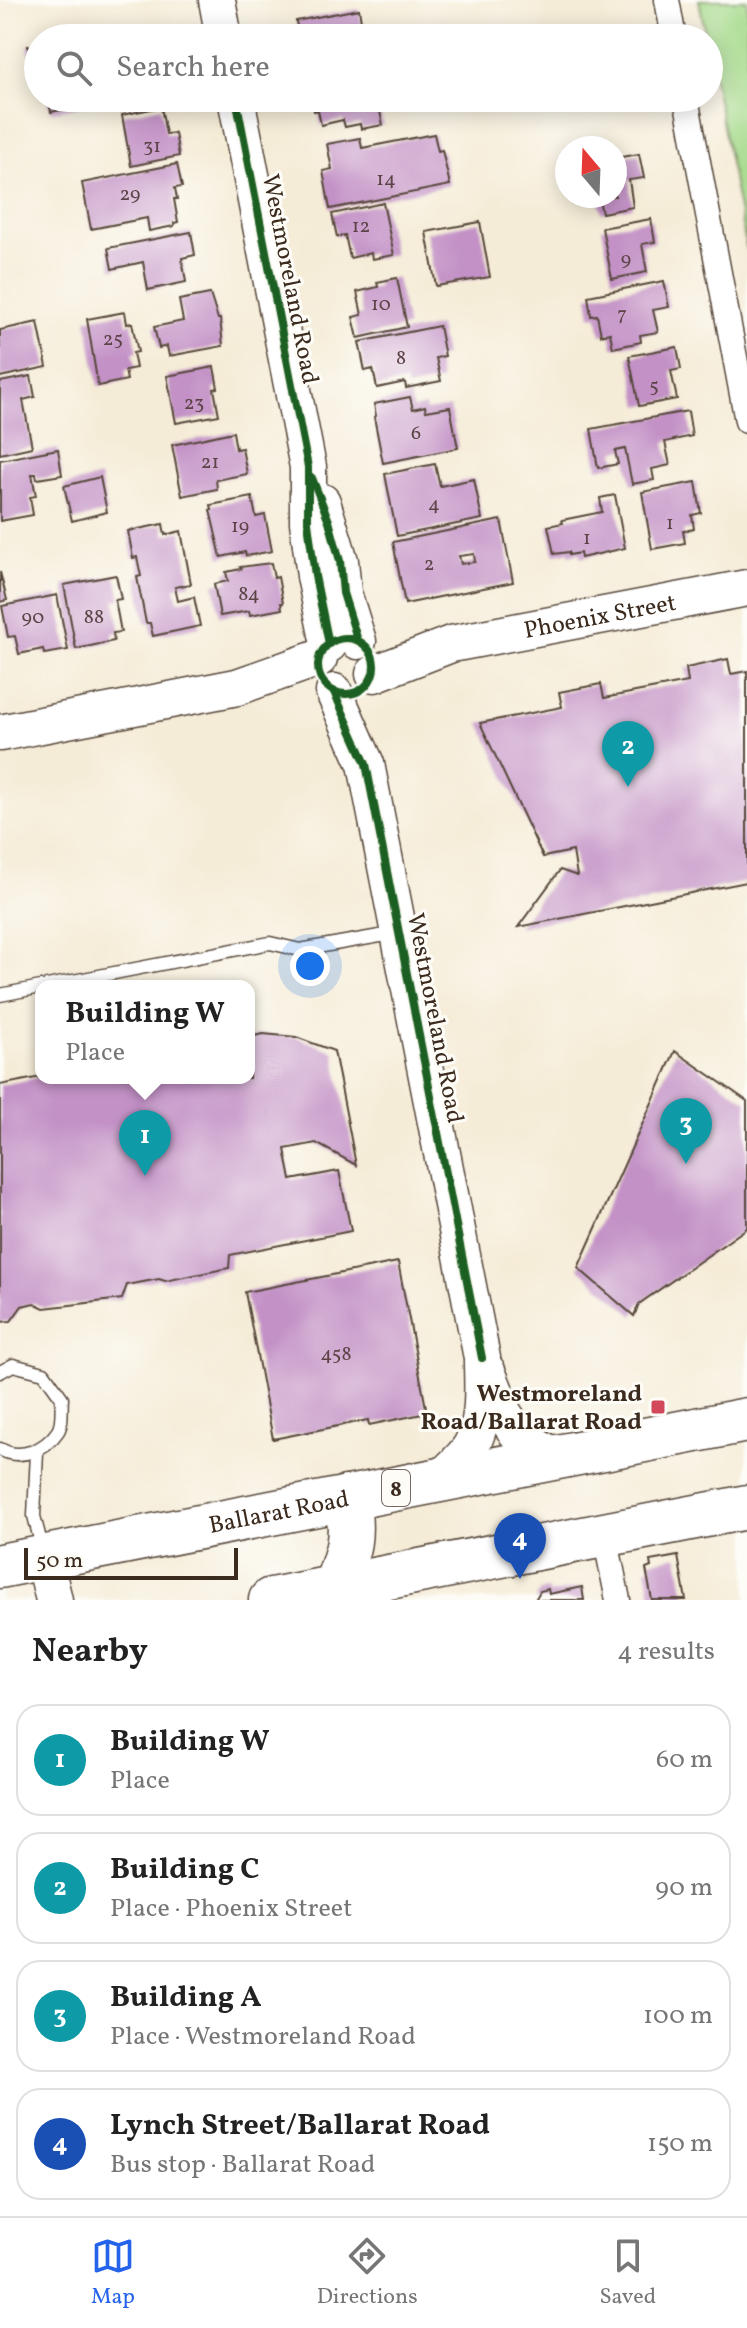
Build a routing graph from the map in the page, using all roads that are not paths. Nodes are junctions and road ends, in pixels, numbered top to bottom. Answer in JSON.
{"nodes":[{"id":1,"x":217,"y":0,"type":"edge"},
{"id":2,"x":667,"y":0,"type":"edge"},
{"id":3,"x":221,"y":24,"type":"edge"},
{"id":4,"x":671,"y":24,"type":"edge"},
{"id":5,"x":239,"y":112,"type":"edge"},
{"id":6,"x":689,"y":112,"type":"edge"},
{"id":7,"x":747,"y":421,"type":"edge"},
{"id":8,"x":747,"y":588,"type":"edge"},
{"id":9,"x":346,"y":665,"type":"junction"},
{"id":10,"x":0,"y":733,"type":"edge"},
{"id":11,"x":400,"y":933,"type":"junction"},
{"id":12,"x":78,"y":980,"type":"edge"},
{"id":13,"x":35,"y":988,"type":"edge"},
{"id":14,"x":0,"y":995,"type":"edge"},
{"id":15,"x":482,"y":1358,"type":"junction"},
{"id":16,"x":0,"y":1372,"type":"edge"},
{"id":17,"x":747,"y":1420,"type":"edge"},
{"id":18,"x":0,"y":1449,"type":"edge"},
{"id":19,"x":37,"y":1452,"type":"junction"},
{"id":20,"x":554,"y":1457,"type":"junction"},
{"id":21,"x":441,"y":1479,"type":"junction"},
{"id":22,"x":347,"y":1498,"type":"junction"},
{"id":23,"x":747,"y":1507,"type":"edge"},
{"id":24,"x":605,"y":1536,"type":"junction"},
{"id":25,"x":44,"y":1558,"type":"junction"},
{"id":26,"x":0,"y":1566,"type":"edge"},
{"id":27,"x":335,"y":1588,"type":"junction"},
{"id":28,"x":54,"y":1600,"type":"edge"},
{"id":29,"x":271,"y":1600,"type":"edge"},
{"id":30,"x":618,"y":1600,"type":"edge"}],
"edges":[{"from":1,"to":3,"type":"street"},
{"from":2,"to":4,"type":"street"},
{"from":5,"to":9,"type":"street","name":"Westmoreland Road"},
{"from":6,"to":7,"type":"street"},
{"from":8,"to":9,"type":"street","name":"Phoenix Street"},
{"from":9,"to":10,"type":"street","name":"Phoenix Street"},
{"from":9,"to":11,"type":"street","name":"Westmoreland Road"},
{"from":11,"to":12,"type":"lane"},
{"from":11,"to":15,"type":"street","name":"Westmoreland Road"},
{"from":13,"to":14,"type":"lane"},
{"from":15,"to":20,"type":"street","name":"Westmoreland Road"},
{"from":15,"to":21,"type":"street","name":"Westmoreland Road"},
{"from":16,"to":19,"type":"lane"},
{"from":17,"to":20,"type":"highway","name":"Ballarat Road","number":"8"},
{"from":18,"to":19,"type":"lane"},
{"from":19,"to":25,"type":"lane"},
{"from":20,"to":21,"type":"highway","name":"Ballarat Road","number":"8"},
{"from":21,"to":22,"type":"highway","name":"Ballarat Road","number":"8"},
{"from":22,"to":25,"type":"highway","name":"Ballarat Road","number":"8"},
{"from":22,"to":27,"type":"highway"},
{"from":23,"to":24,"type":"highway"},
{"from":24,"to":27,"type":"highway"},
{"from":24,"to":30,"type":"street"},
{"from":25,"to":26,"type":"highway","name":"Ballarat Road","number":"8"},
{"from":25,"to":28,"type":"street"},
{"from":27,"to":29,"type":"highway"}]}
